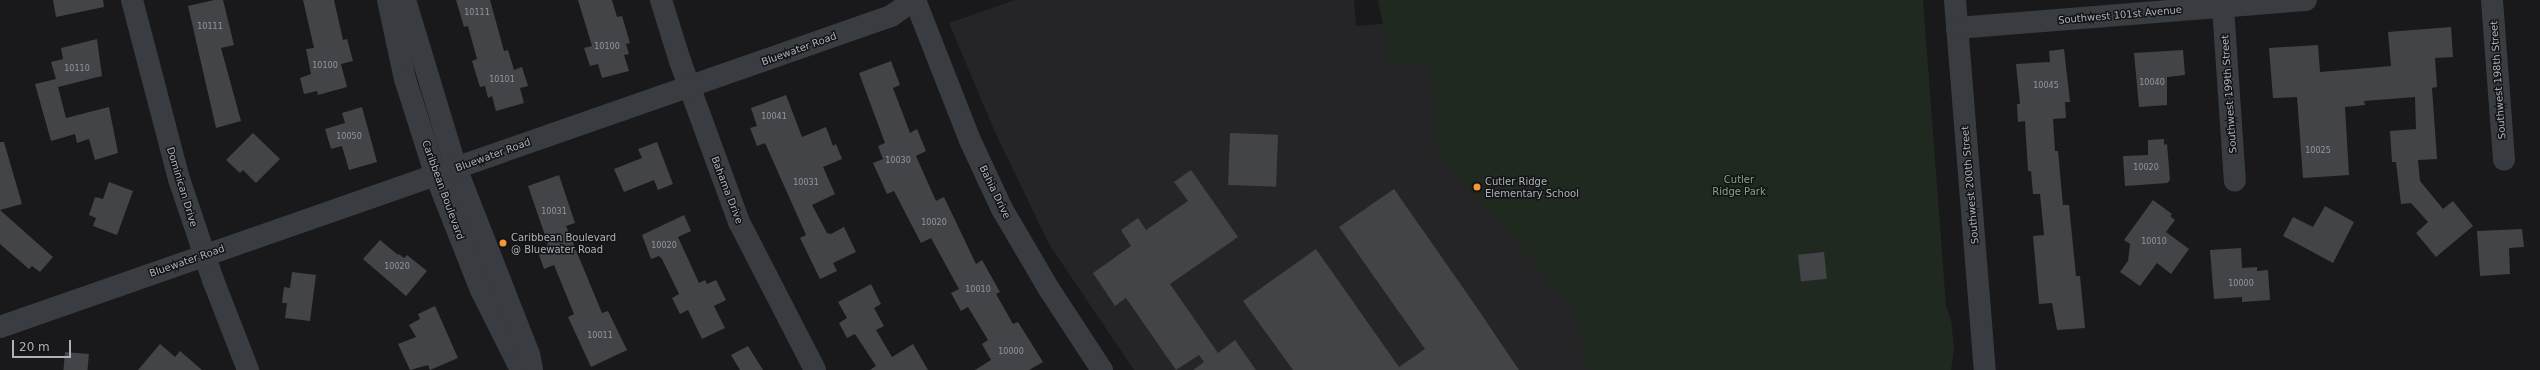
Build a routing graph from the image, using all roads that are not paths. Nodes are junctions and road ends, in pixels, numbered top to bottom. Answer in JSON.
{"nodes":[{"id":1,"x":132,"y":0,"type":"edge"},
{"id":2,"x":388,"y":0,"type":"edge"},
{"id":3,"x":405,"y":0,"type":"edge"},
{"id":4,"x":661,"y":0,"type":"edge"},
{"id":5,"x":914,"y":0,"type":"edge"},
{"id":6,"x":1955,"y":0,"type":"edge"},
{"id":7,"x":2306,"y":0,"type":"edge"},
{"id":8,"x":2492,"y":0,"type":"edge"},
{"id":9,"x":2223,"y":7,"type":"junction"},
{"id":10,"x":1958,"y":28,"type":"junction"},
{"id":11,"x":689,"y":88,"type":"junction"},
{"id":12,"x":2504,"y":160,"type":"dead end"},
{"id":13,"x":456,"y":168,"type":"junction"},
{"id":14,"x":436,"y":176,"type":"junction"},
{"id":15,"x":2235,"y":181,"type":"dead end"},
{"id":16,"x":204,"y":255,"type":"junction"},
{"id":17,"x":0,"y":327,"type":"edge"},
{"id":18,"x":248,"y":370,"type":"edge"},
{"id":19,"x":523,"y":370,"type":"edge"},
{"id":20,"x":532,"y":370,"type":"edge"},
{"id":21,"x":815,"y":370,"type":"edge"},
{"id":22,"x":1102,"y":370,"type":"edge"},
{"id":23,"x":1985,"y":370,"type":"edge"}],
"edges":[{"from":1,"to":16,"type":"street","name":"Dominican Drive"},
{"from":2,"to":14,"type":"street","name":"Caribbean Boulevard"},
{"from":3,"to":13,"type":"street","name":"Caribbean Boulevard"},
{"from":4,"to":11,"type":"street","name":"Bahama Drive"},
{"from":5,"to":11,"type":"street","name":"Bluewater Road"},
{"from":5,"to":22,"type":"street","name":"Bahia Drive"},
{"from":6,"to":10,"type":"street","name":"Southwest 200th Street"},
{"from":7,"to":9,"type":"street","name":"Southwest 101st Avenue"},
{"from":8,"to":12,"type":"street","name":"Southwest 198th Street"},
{"from":9,"to":10,"type":"street","name":"Southwest 101st Avenue"},
{"from":9,"to":15,"type":"street","name":"Southwest 199th Street"},
{"from":10,"to":23,"type":"street","name":"Southwest 200th Street"},
{"from":11,"to":13,"type":"street","name":"Bluewater Road"},
{"from":11,"to":21,"type":"street","name":"Bahama Drive"},
{"from":13,"to":14,"type":"street","name":"Bluewater Road"},
{"from":13,"to":20,"type":"street","name":"Caribbean Boulevard"},
{"from":14,"to":16,"type":"street","name":"Bluewater Road"},
{"from":14,"to":19,"type":"street","name":"Caribbean Boulevard"},
{"from":16,"to":17,"type":"street","name":"Bluewater Road"},
{"from":16,"to":18,"type":"street","name":"Dominican Drive"}]}
